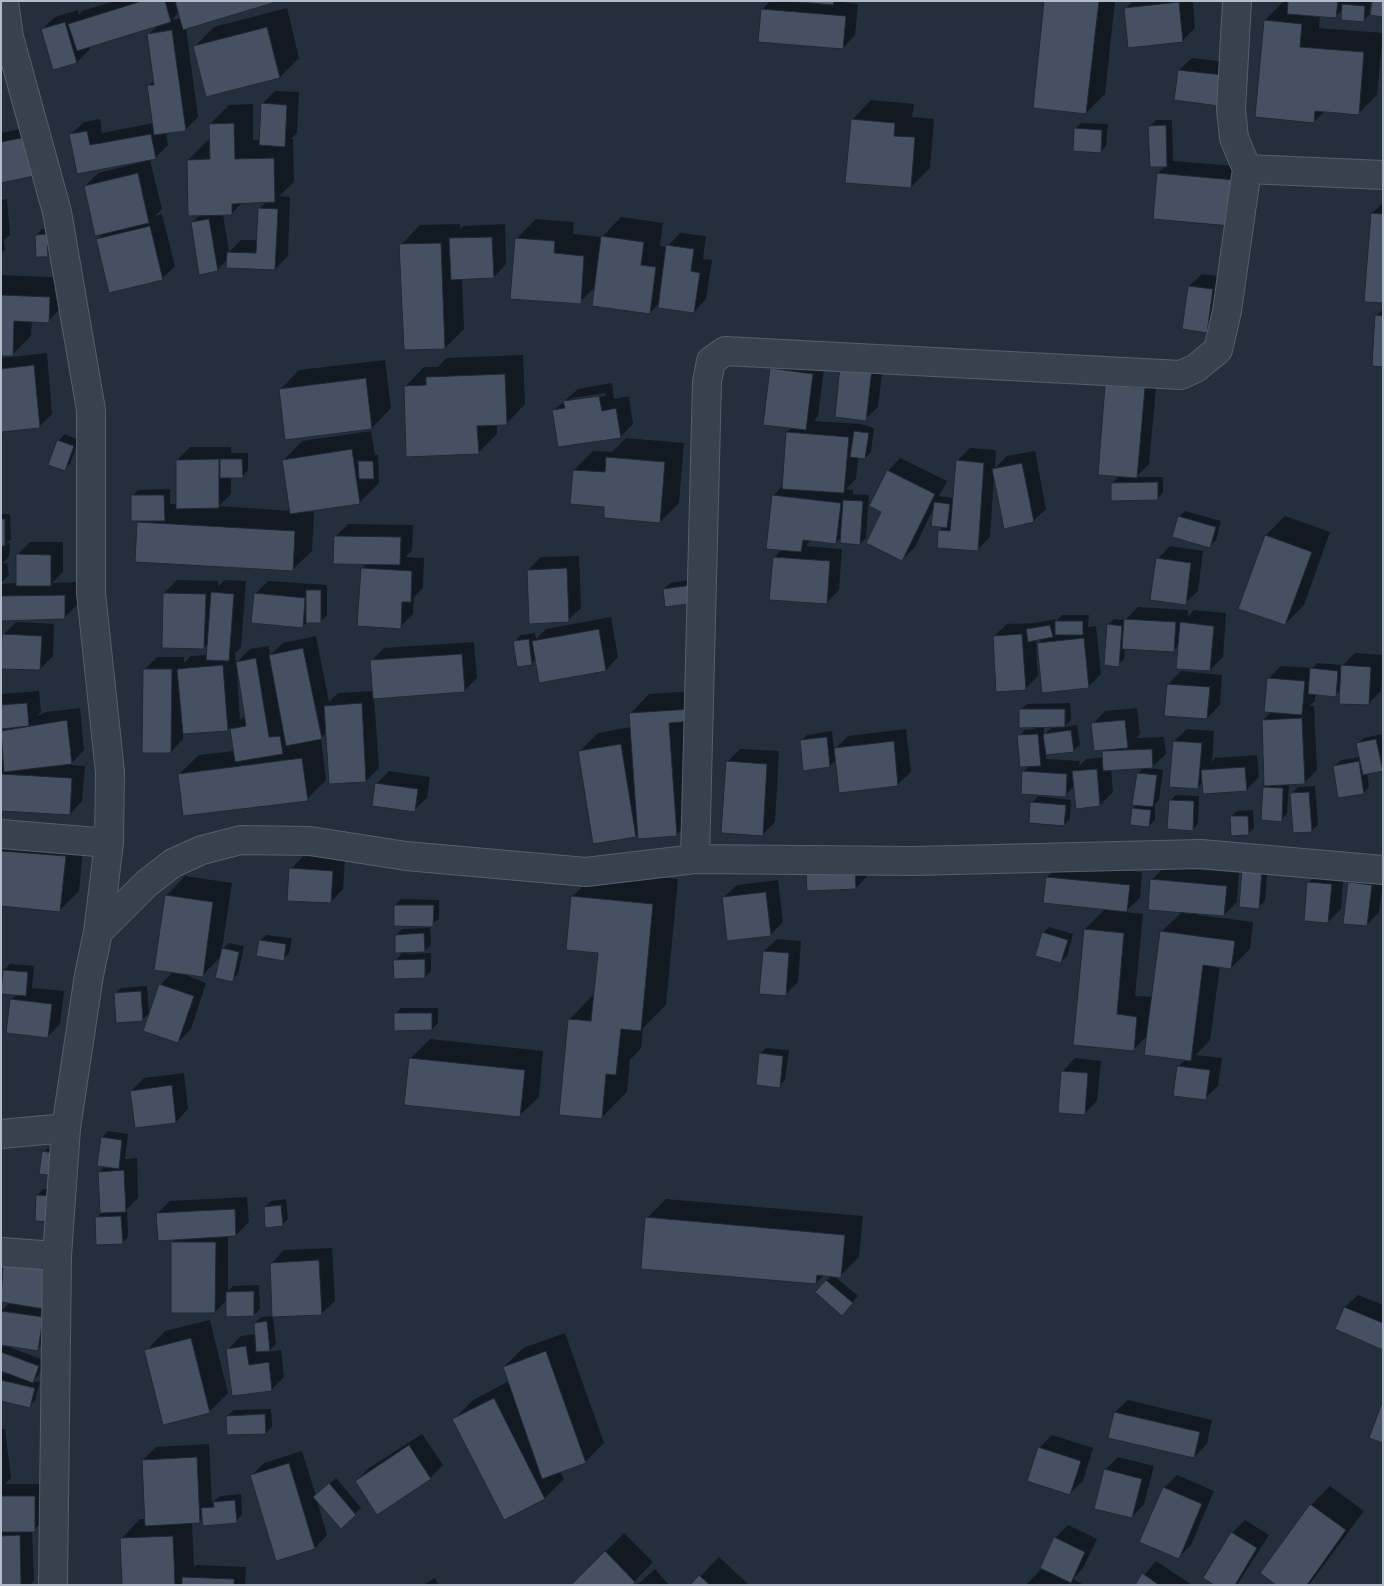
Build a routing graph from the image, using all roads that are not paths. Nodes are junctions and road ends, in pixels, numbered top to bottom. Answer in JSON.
{"nodes":[{"id":1,"x":4,"y":1,"type":"edge"},
{"id":2,"x":1237,"y":1,"type":"edge"},
{"id":3,"x":1247,"y":169,"type":"junction"},
{"id":4,"x":1383,"y":175,"type":"edge"},
{"id":5,"x":1,"y":834,"type":"edge"},
{"id":6,"x":109,"y":843,"type":"junction"},
{"id":7,"x":695,"y":858,"type":"junction"},
{"id":8,"x":1383,"y":870,"type":"edge"},
{"id":9,"x":98,"y":932,"type":"junction"},
{"id":10,"x":66,"y":1128,"type":"junction"},
{"id":11,"x":1,"y":1134,"type":"edge"},
{"id":12,"x":1,"y":1252,"type":"edge"},
{"id":13,"x":57,"y":1256,"type":"junction"},
{"id":14,"x":53,"y":1585,"type":"edge"}],
"edges":[{"from":1,"to":6,"type":"street"},
{"from":2,"to":3,"type":"street"},
{"from":3,"to":4,"type":"street"},
{"from":3,"to":7,"type":"street"},
{"from":5,"to":6,"type":"street"},
{"from":6,"to":9,"type":"street"},
{"from":7,"to":8,"type":"street"},
{"from":7,"to":9,"type":"street"},
{"from":9,"to":10,"type":"street"},
{"from":10,"to":11,"type":"street"},
{"from":10,"to":13,"type":"street"},
{"from":12,"to":13,"type":"street"},
{"from":13,"to":14,"type":"street"}]}
